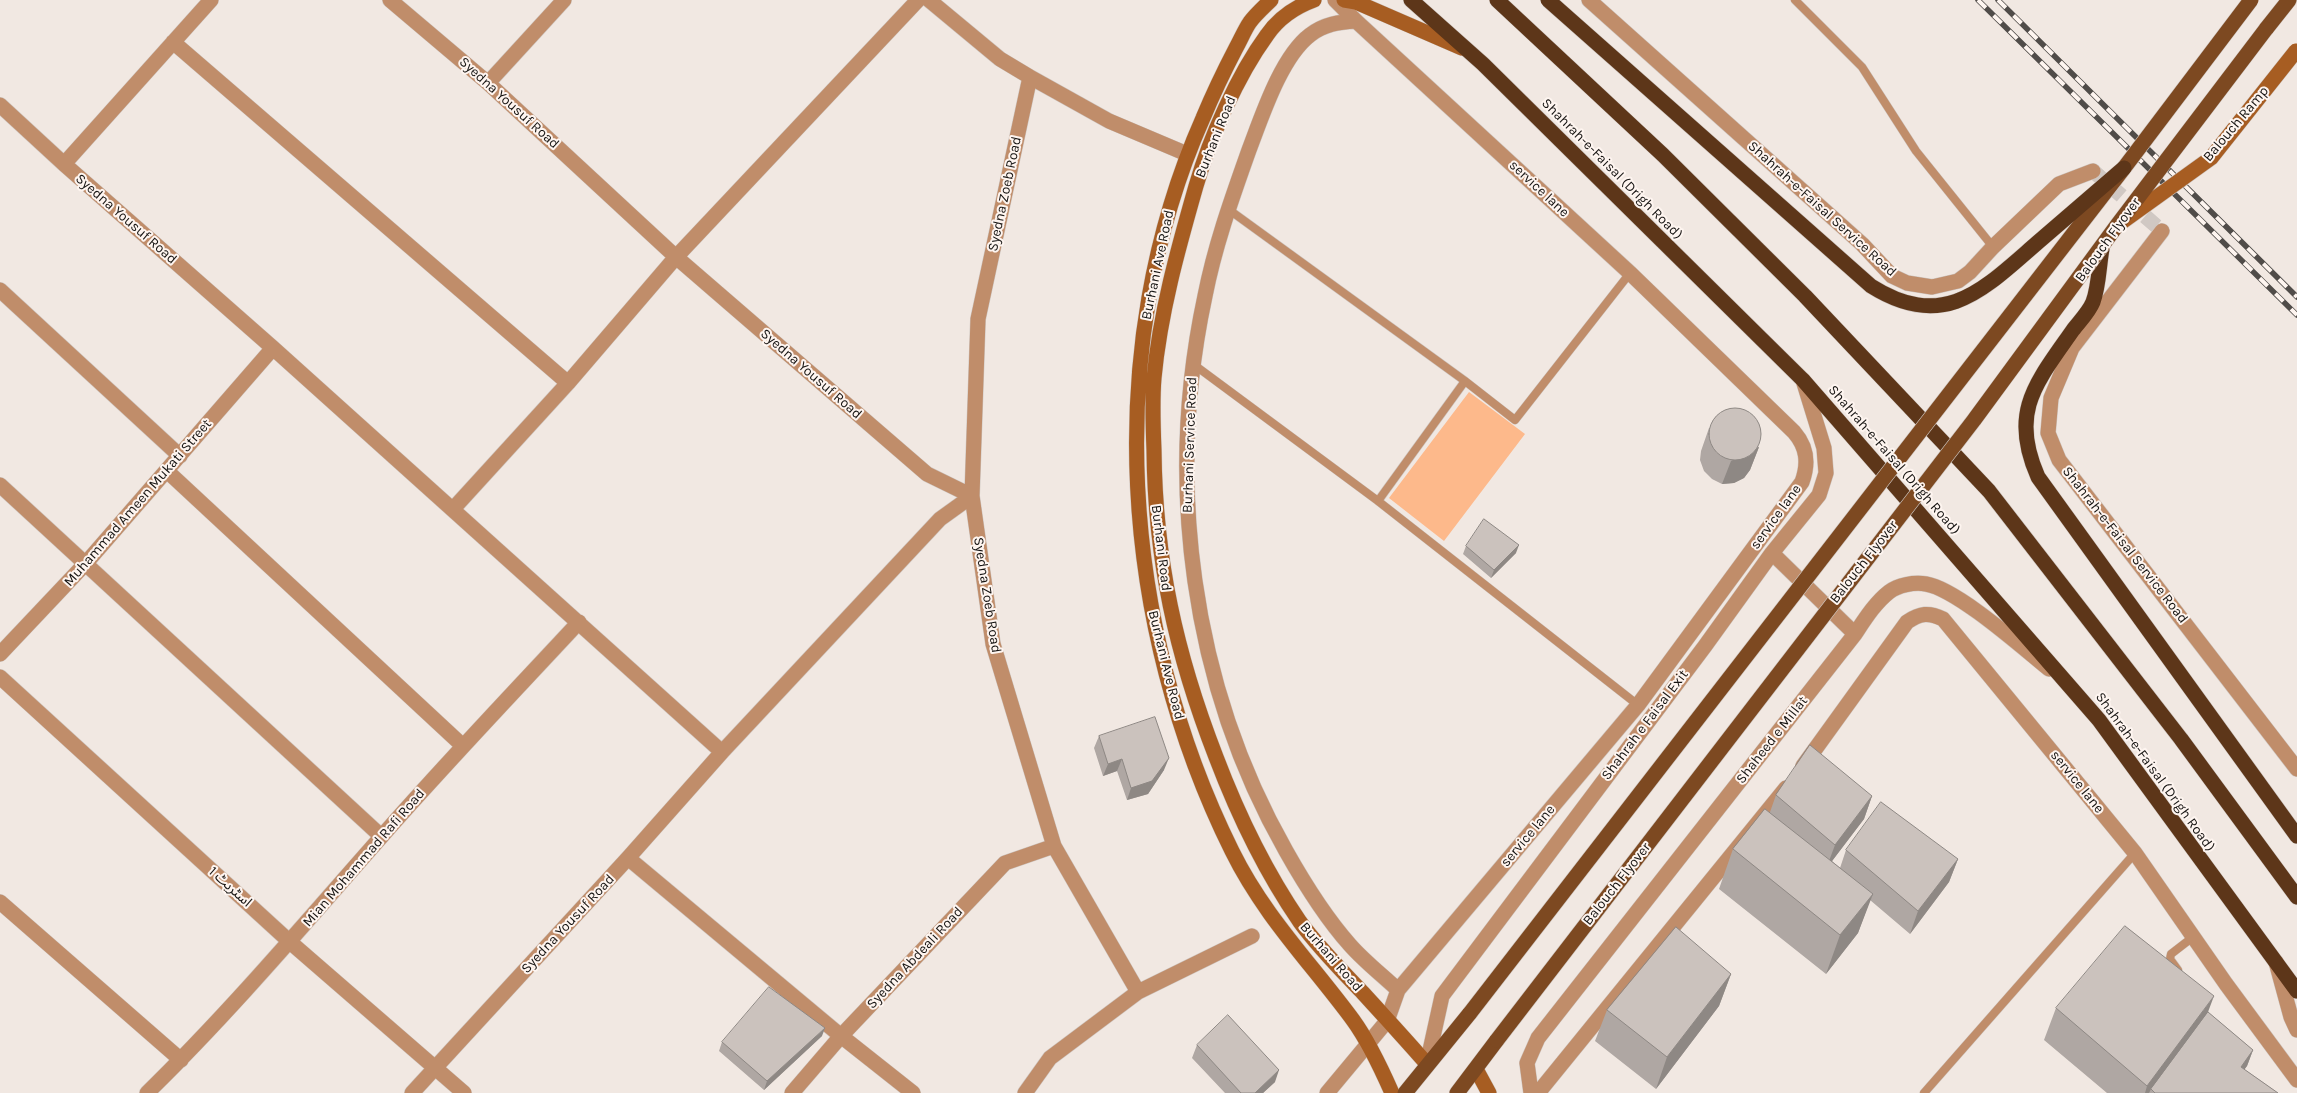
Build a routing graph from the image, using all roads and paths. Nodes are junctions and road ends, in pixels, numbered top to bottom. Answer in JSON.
{"nodes":[{"id":1,"x":211,"y":0,"type":"edge"},
{"id":2,"x":390,"y":0,"type":"edge"},
{"id":3,"x":564,"y":0,"type":"edge"},
{"id":4,"x":918,"y":0,"type":"edge"},
{"id":5,"x":929,"y":0,"type":"edge"},
{"id":6,"x":1271,"y":0,"type":"edge"},
{"id":7,"x":1314,"y":0,"type":"edge"},
{"id":8,"x":1335,"y":0,"type":"edge"},
{"id":9,"x":1344,"y":0,"type":"edge"},
{"id":10,"x":1411,"y":0,"type":"edge"},
{"id":11,"x":1497,"y":0,"type":"edge"},
{"id":12,"x":1548,"y":0,"type":"edge"},
{"id":13,"x":1590,"y":0,"type":"edge"},
{"id":14,"x":1795,"y":0,"type":"edge"},
{"id":15,"x":2251,"y":0,"type":"edge"},
{"id":16,"x":2289,"y":0,"type":"edge"},
{"id":17,"x":1356,"y":21,"type":"junction"},
{"id":18,"x":173,"y":42,"type":"junction"},
{"id":19,"x":1464,"y":48,"type":"junction"},
{"id":20,"x":2297,"y":50,"type":"edge"},
{"id":21,"x":1030,"y":77,"type":"junction"},
{"id":22,"x":488,"y":82,"type":"junction"},
{"id":23,"x":0,"y":104,"type":"edge"},
{"id":24,"x":1187,"y":154,"type":"junction"},
{"id":25,"x":64,"y":164,"type":"junction"},
{"id":26,"x":2124,"y":168,"type":"junction"},
{"id":27,"x":2093,"y":171,"type":"dead end"},
{"id":28,"x":1228,"y":209,"type":"junction"},
{"id":29,"x":2118,"y":224,"type":"junction"},
{"id":30,"x":2162,"y":232,"type":"dead end"},
{"id":31,"x":1993,"y":247,"type":"junction"},
{"id":32,"x":2102,"y":249,"type":"junction"},
{"id":33,"x":676,"y":257,"type":"junction"},
{"id":34,"x":1630,"y":273,"type":"junction"},
{"id":35,"x":0,"y":290,"type":"edge"},
{"id":36,"x":273,"y":348,"type":"junction"},
{"id":37,"x":1193,"y":364,"type":"junction"},
{"id":38,"x":1804,"y":380,"type":"junction"},
{"id":39,"x":1466,"y":381,"type":"junction"},
{"id":40,"x":568,"y":384,"type":"junction"},
{"id":41,"x":180,"y":456,"type":"junction"},
{"id":42,"x":167,"y":470,"type":"junction"},
{"id":43,"x":0,"y":485,"type":"edge"},
{"id":44,"x":972,"y":496,"type":"junction"},
{"id":45,"x":1378,"y":501,"type":"junction"},
{"id":46,"x":453,"y":509,"type":"junction"},
{"id":47,"x":1772,"y":553,"type":"junction"},
{"id":48,"x":86,"y":563,"type":"junction"},
{"id":49,"x":579,"y":622,"type":"junction"},
{"id":50,"x":1855,"y":634,"type":"junction"},
{"id":51,"x":0,"y":654,"type":"edge"},
{"id":52,"x":0,"y":677,"type":"edge"},
{"id":53,"x":2072,"y":687,"type":"junction"},
{"id":54,"x":1638,"y":705,"type":"junction"},
{"id":55,"x":463,"y":746,"type":"junction"},
{"id":56,"x":722,"y":752,"type":"junction"},
{"id":57,"x":2297,"y":769,"type":"edge"},
{"id":58,"x":381,"y":836,"type":"junction"},
{"id":59,"x":2297,"y":836,"type":"edge"},
{"id":60,"x":1054,"y":846,"type":"junction"},
{"id":61,"x":2135,"y":853,"type":"junction"},
{"id":62,"x":628,"y":858,"type":"junction"},
{"id":63,"x":2297,"y":897,"type":"edge"},
{"id":64,"x":0,"y":902,"type":"edge"},
{"id":65,"x":1252,"y":936,"type":"dead end"},
{"id":66,"x":2193,"y":937,"type":"junction"},
{"id":67,"x":290,"y":942,"type":"junction"},
{"id":68,"x":2275,"y":959,"type":"junction"},
{"id":69,"x":2184,"y":977,"type":"edge"},
{"id":70,"x":1398,"y":990,"type":"junction"},
{"id":71,"x":2297,"y":991,"type":"edge"},
{"id":72,"x":1138,"y":992,"type":"junction"},
{"id":73,"x":1387,"y":1021,"type":"junction"},
{"id":74,"x":2297,"y":1030,"type":"edge"},
{"id":75,"x":841,"y":1036,"type":"junction"},
{"id":76,"x":1368,"y":1042,"type":"junction"},
{"id":77,"x":181,"y":1060,"type":"junction"},
{"id":78,"x":1427,"y":1064,"type":"junction"},
{"id":79,"x":435,"y":1068,"type":"junction"},
{"id":80,"x":1476,"y":1069,"type":"junction"},
{"id":81,"x":2297,"y":1080,"type":"edge"},
{"id":82,"x":147,"y":1093,"type":"edge"},
{"id":83,"x":412,"y":1093,"type":"edge"},
{"id":84,"x":464,"y":1093,"type":"edge"},
{"id":85,"x":792,"y":1093,"type":"edge"},
{"id":86,"x":913,"y":1093,"type":"edge"},
{"id":87,"x":1025,"y":1093,"type":"edge"},
{"id":88,"x":1327,"y":1093,"type":"edge"},
{"id":89,"x":1392,"y":1093,"type":"edge"},
{"id":90,"x":1405,"y":1093,"type":"edge"},
{"id":91,"x":1457,"y":1093,"type":"edge"},
{"id":92,"x":1489,"y":1093,"type":"edge"},
{"id":93,"x":1531,"y":1093,"type":"edge"},
{"id":94,"x":1538,"y":1093,"type":"edge"},
{"id":95,"x":1924,"y":1093,"type":"edge"}],
"edges":[{"from":1,"to":18,"type":"street"},
{"from":2,"to":22,"type":"street","name":"Syedna Yousuf Road"},
{"from":3,"to":22,"type":"street"},
{"from":4,"to":33,"type":"street"},
{"from":5,"to":21,"type":"street"},
{"from":6,"to":24,"type":"street","name":"Burhani Road"},
{"from":7,"to":73,"type":"street","name":"Burhani Road"},
{"from":8,"to":17,"type":"street","name":"service lane"},
{"from":9,"to":19,"type":"street"},
{"from":10,"to":19,"type":"highway","name":"Shahrah-e-Faisal (Drigh Road)"},
{"from":11,"to":63,"type":"highway"},
{"from":12,"to":26,"type":"highway","bridge":true},
{"from":13,"to":31,"type":"street","name":"Shahrah-e-Faisal Service Road"},
{"from":14,"to":31,"type":"lane"},
{"from":15,"to":26,"type":"main road","bridge":true},
{"from":16,"to":29,"type":"main road","name":"Balouch Flyover","bridge":true},
{"from":17,"to":28,"type":"street","name":"Burhani Service Road"},
{"from":17,"to":34,"type":"street","name":"service lane"},
{"from":18,"to":25,"type":"street"},
{"from":18,"to":40,"type":"street"},
{"from":19,"to":38,"type":"highway","name":"Shahrah-e-Faisal (Drigh Road)"},
{"from":20,"to":29,"type":"street","name":"Balouch Ramp","bridge":true},
{"from":21,"to":24,"type":"street"},
{"from":21,"to":44,"type":"street","name":"Syedna Zoeb Road"},
{"from":22,"to":33,"type":"street","name":"Syedna Yousuf Road"},
{"from":23,"to":25,"type":"street","name":"Syedna Yousuf Road"},
{"from":24,"to":76,"type":"street","name":"Burhani Ave Road"},
{"from":25,"to":36,"type":"street","name":"Syedna Yousuf Road"},
{"from":26,"to":78,"type":"main road","bridge":true},
{"from":27,"to":31,"type":"street","name":"Shahrah-e-Faisal Service Road"},
{"from":28,"to":37,"type":"street","name":"Burhani Service Road"},
{"from":28,"to":39,"type":"lane"},
{"from":29,"to":32,"type":"main road","name":"Balouch Flyover","bridge":true},
{"from":30,"to":57,"type":"street","name":"Shahrah-e-Faisal Service Road"},
{"from":32,"to":59,"type":"highway"},
{"from":32,"to":80,"type":"main road","name":"Balouch Flyover","bridge":true},
{"from":33,"to":40,"type":"street"},
{"from":33,"to":44,"type":"street","name":"Syedna Yousuf Road"},
{"from":34,"to":39,"type":"lane"},
{"from":34,"to":54,"type":"street","name":"service lane"},
{"from":35,"to":41,"type":"street"},
{"from":36,"to":41,"type":"street","name":"Muhammad Ameen Mukati Street"},
{"from":36,"to":46,"type":"street","name":"Syedna Yousuf Road"},
{"from":37,"to":45,"type":"lane"},
{"from":37,"to":70,"type":"street","name":"Burhani Service Road"},
{"from":38,"to":47,"type":"street","name":"Shahrah e Faisal Exit"},
{"from":38,"to":53,"type":"highway","name":"Shahrah-e-Faisal (Drigh Road)"},
{"from":39,"to":45,"type":"lane"},
{"from":40,"to":46,"type":"street"},
{"from":41,"to":42,"type":"street","name":"Muhammad Ameen Mukati Street"},
{"from":42,"to":48,"type":"street","name":"Muhammad Ameen Mukati Street"},
{"from":42,"to":55,"type":"street"},
{"from":43,"to":48,"type":"street"},
{"from":44,"to":56,"type":"street","name":"Syedna Yousuf Road"},
{"from":44,"to":60,"type":"street","name":"Syedna Zoeb Road"},
{"from":45,"to":54,"type":"lane"},
{"from":46,"to":49,"type":"street","name":"Syedna Yousuf Road"},
{"from":47,"to":50,"type":"street"},
{"from":47,"to":78,"type":"street","name":"Shahrah e Faisal Exit"},
{"from":48,"to":51,"type":"street","name":"Muhammad Ameen Mukati Street"},
{"from":48,"to":58,"type":"street"},
{"from":49,"to":55,"type":"street","name":"Mian Mohammad Rafi Road"},
{"from":49,"to":56,"type":"street","name":"Syedna Yousuf Road"},
{"from":50,"to":53,"type":"street","name":"Shaheed e Millat"},
{"from":50,"to":93,"type":"street","name":"Shaheed e Millat"},
{"from":52,"to":67,"type":"street","name":"اسٹریٹ 1"},
{"from":53,"to":68,"type":"highway","name":"Shahrah-e-Faisal (Drigh Road)"},
{"from":54,"to":70,"type":"street","name":"service lane"},
{"from":55,"to":58,"type":"street","name":"Mian Mohammad Rafi Road"},
{"from":56,"to":62,"type":"street","name":"Syedna Yousuf Road"},
{"from":58,"to":67,"type":"street","name":"Mian Mohammad Rafi Road"},
{"from":60,"to":72,"type":"street","name":"Syedna Zoeb Road"},
{"from":60,"to":75,"type":"street","name":"Syedna Abdeali Road"},
{"from":61,"to":66,"type":"street","name":"service lane"},
{"from":61,"to":94,"type":"street","name":"service lane"},
{"from":61,"to":95,"type":"lane"},
{"from":62,"to":75,"type":"street"},
{"from":62,"to":79,"type":"street","name":"Syedna Yousuf Road"},
{"from":64,"to":77,"type":"street"},
{"from":65,"to":72,"type":"street"},
{"from":66,"to":69,"type":"lane"},
{"from":66,"to":81,"type":"street","name":"service lane"},
{"from":67,"to":77,"type":"street","name":"Mian Mohammad Rafi Road"},
{"from":67,"to":79,"type":"street","name":"اسٹریٹ 1"},
{"from":68,"to":71,"type":"highway","name":"Shahrah-e-Faisal (Drigh Road)"},
{"from":68,"to":74,"type":"street"},
{"from":70,"to":73,"type":"street","name":"service lane"},
{"from":72,"to":87,"type":"street"},
{"from":73,"to":76,"type":"street","name":"service lane"},
{"from":73,"to":78,"type":"street","name":"Burhani Road"},
{"from":75,"to":85,"type":"street","name":"Syedna Abdeali Road"},
{"from":75,"to":86,"type":"street"},
{"from":76,"to":88,"type":"street","name":"service lane"},
{"from":76,"to":89,"type":"street","name":"Burhani Ave Road"},
{"from":77,"to":82,"type":"street","name":"Mian Mohammad Rafi Road"},
{"from":78,"to":90,"type":"main road"},
{"from":79,"to":83,"type":"street","name":"Syedna Yousuf Road"},
{"from":79,"to":84,"type":"street","name":"اسٹریٹ 1"},
{"from":80,"to":91,"type":"main road","name":"Balouch Flyover"},
{"from":80,"to":92,"type":"street"}]}
